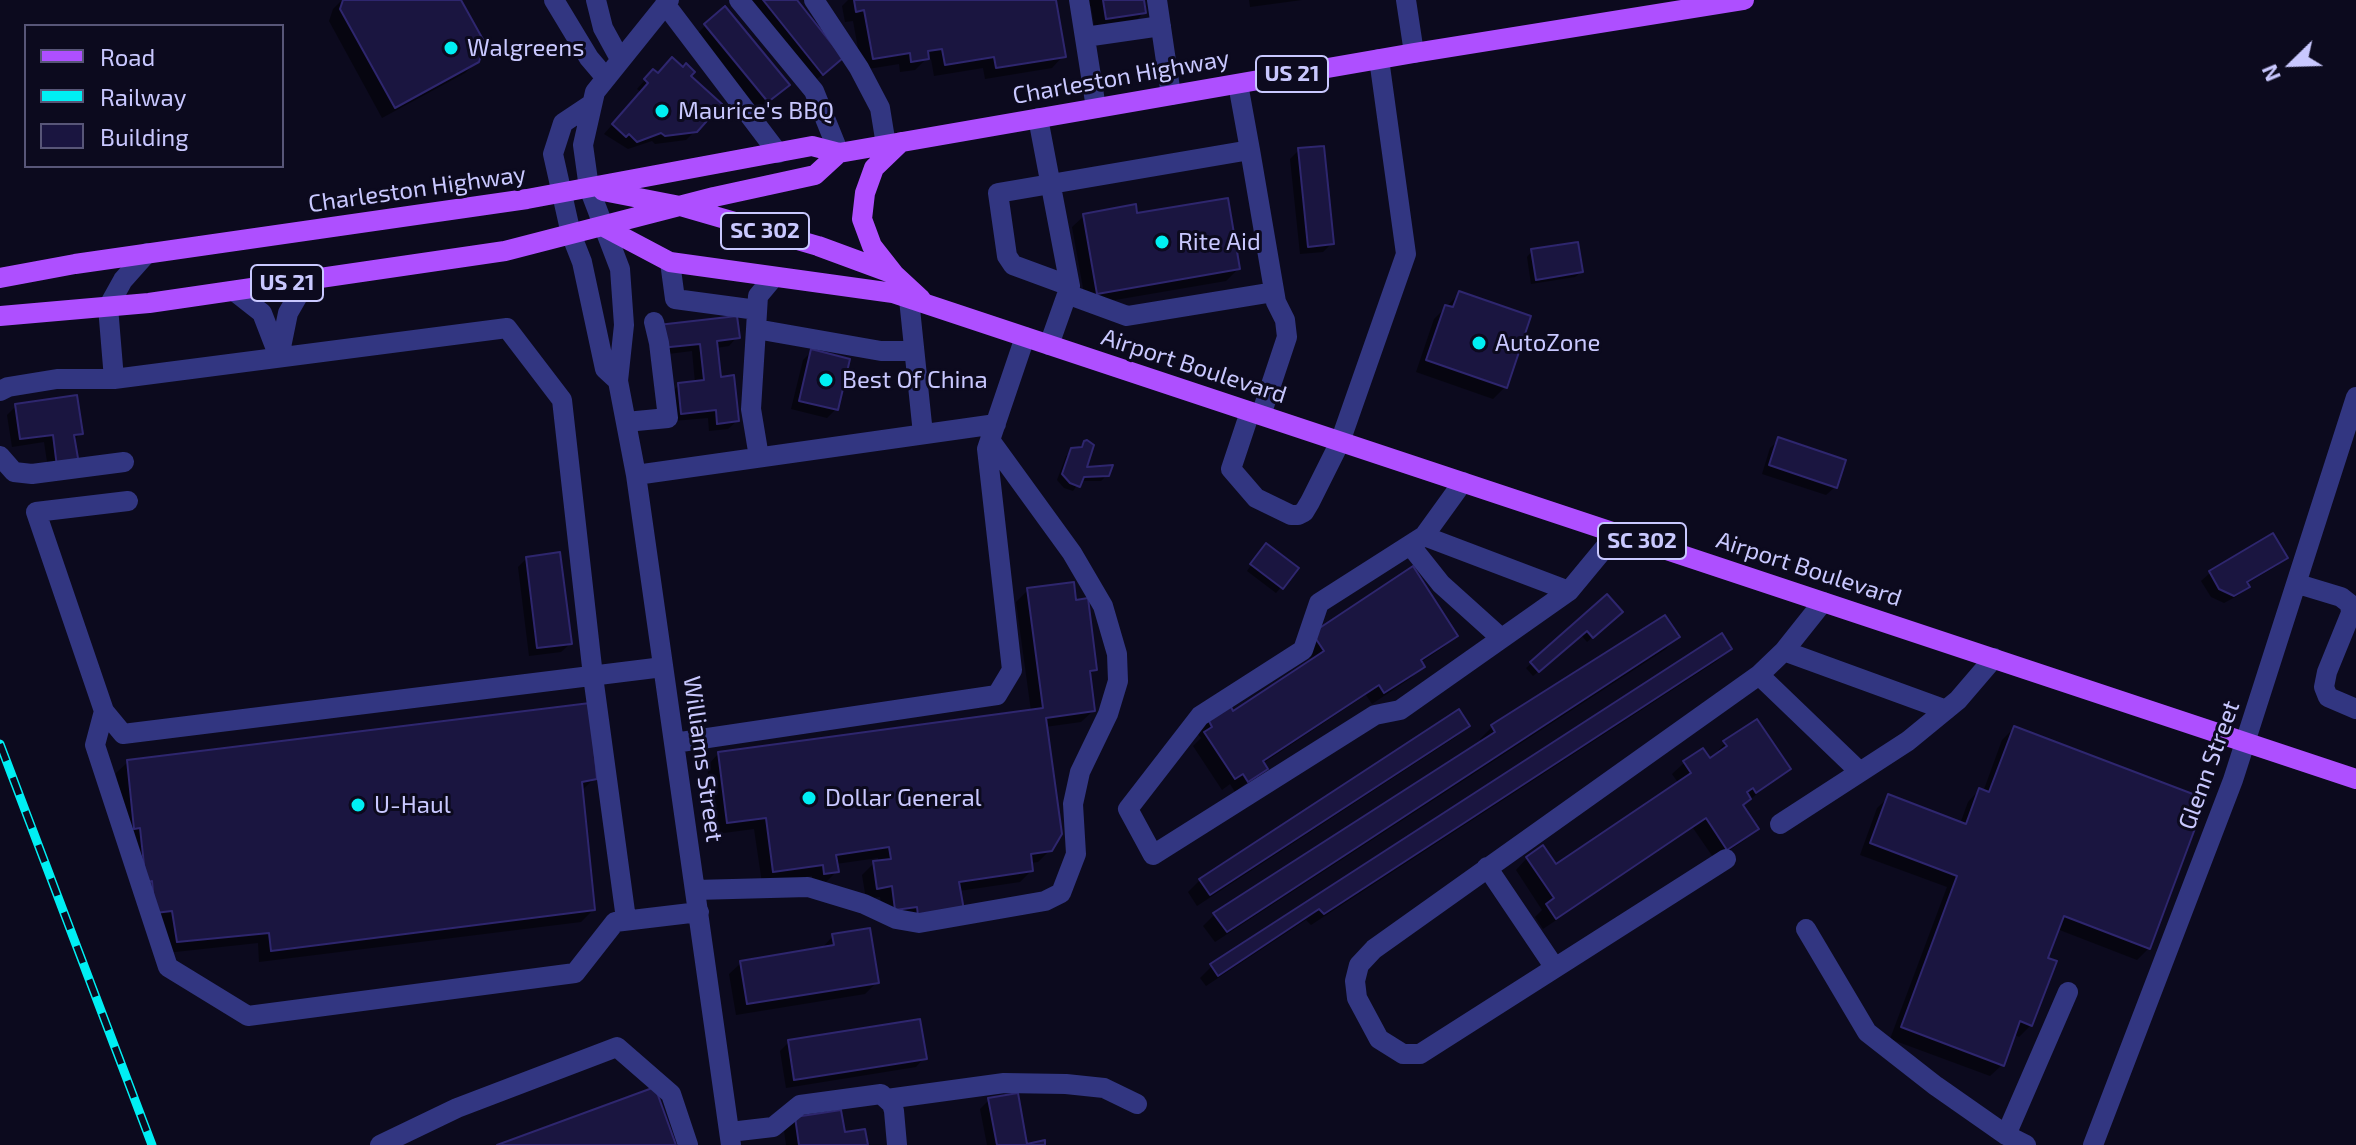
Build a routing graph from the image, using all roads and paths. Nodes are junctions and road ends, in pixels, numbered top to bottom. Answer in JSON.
{"nodes":[{"id":1,"x":554,"y":0,"type":"edge"},
{"id":2,"x":596,"y":0,"type":"edge"},
{"id":3,"x":739,"y":0,"type":"edge"},
{"id":4,"x":814,"y":0,"type":"edge"},
{"id":5,"x":1079,"y":0,"type":"edge"},
{"id":6,"x":1157,"y":0,"type":"edge"},
{"id":7,"x":1406,"y":0,"type":"edge"},
{"id":8,"x":1744,"y":0,"type":"edge"},
{"id":9,"x":667,"y":2,"type":"edge"},
{"id":10,"x":1161,"y":26,"type":"junction"},
{"id":11,"x":1085,"y":37,"type":"junction"},
{"id":12,"x":1414,"y":53,"type":"junction"},
{"id":13,"x":620,"y":59,"type":"junction"},
{"id":14,"x":1379,"y":59,"type":"junction"},
{"id":15,"x":606,"y":78,"type":"junction"},
{"id":16,"x":1238,"y":84,"type":"junction"},
{"id":17,"x":1171,"y":95,"type":"junction"},
{"id":18,"x":590,"y":105,"type":"junction"},
{"id":19,"x":1096,"y":108,"type":"junction"},
{"id":20,"x":1038,"y":118,"type":"junction"},
{"id":21,"x":893,"y":143,"type":"junction"},
{"id":22,"x":1250,"y":150,"type":"junction"},
{"id":23,"x":778,"y":153,"type":"junction"},
{"id":24,"x":839,"y":153,"type":"junction"},
{"id":25,"x":1051,"y":183,"type":"junction"},
{"id":26,"x":589,"y":188,"type":"junction"},
{"id":27,"x":562,"y":193,"type":"junction"},
{"id":28,"x":680,"y":206,"type":"junction"},
{"id":29,"x":602,"y":226,"type":"junction"},
{"id":30,"x":571,"y":234,"type":"junction"},
{"id":31,"x":147,"y":253,"type":"junction"},
{"id":32,"x":670,"y":262,"type":"junction"},
{"id":33,"x":894,"y":274,"type":"junction"},
{"id":34,"x":0,"y":278,"type":"edge"},
{"id":35,"x":773,"y":278,"type":"junction"},
{"id":36,"x":307,"y":280,"type":"junction"},
{"id":37,"x":1069,"y":290,"type":"junction"},
{"id":38,"x":234,"y":291,"type":"junction"},
{"id":39,"x":1274,"y":292,"type":"junction"},
{"id":40,"x":675,"y":299,"type":"junction"},
{"id":41,"x":918,"y":302,"type":"junction"},
{"id":42,"x":108,"y":307,"type":"junction"},
{"id":43,"x":0,"y":316,"type":"edge"},
{"id":44,"x":757,"y":320,"type":"junction"},
{"id":45,"x":654,"y":322,"type":"junction"},
{"id":46,"x":624,"y":325,"type":"junction"},
{"id":47,"x":1025,"y":337,"type":"junction"},
{"id":48,"x":1049,"y":345,"type":"junction"},
{"id":49,"x":914,"y":351,"type":"junction"},
{"id":50,"x":279,"y":357,"type":"junction"},
{"id":51,"x":114,"y":379,"type":"junction"},
{"id":52,"x":618,"y":381,"type":"junction"},
{"id":53,"x":0,"y":391,"type":"edge"},
{"id":54,"x":2356,"y":397,"type":"edge"},
{"id":55,"x":1255,"y":414,"type":"junction"},
{"id":56,"x":626,"y":422,"type":"junction"},
{"id":57,"x":993,"y":432,"type":"junction"},
{"id":58,"x":923,"y":434,"type":"junction"},
{"id":59,"x":1340,"y":442,"type":"junction"},
{"id":60,"x":0,"y":456,"type":"edge"},
{"id":61,"x":759,"y":457,"type":"junction"},
{"id":62,"x":124,"y":462,"type":"dead end"},
{"id":63,"x":636,"y":475,"type":"junction"},
{"id":64,"x":1463,"y":482,"type":"junction"},
{"id":65,"x":128,"y":501,"type":"dead end"},
{"id":66,"x":1617,"y":533,"type":"junction"},
{"id":67,"x":1417,"y":541,"type":"junction"},
{"id":68,"x":2298,"y":584,"type":"junction"},
{"id":69,"x":1569,"y":591,"type":"junction"},
{"id":70,"x":1823,"y":602,"type":"junction"},
{"id":71,"x":1501,"y":638,"type":"junction"},
{"id":72,"x":1784,"y":651,"type":"junction"},
{"id":73,"x":1994,"y":658,"type":"junction"},
{"id":74,"x":663,"y":667,"type":"junction"},
{"id":75,"x":1759,"y":675,"type":"junction"},
{"id":76,"x":593,"y":676,"type":"junction"},
{"id":77,"x":2356,"y":709,"type":"edge"},
{"id":78,"x":1946,"y":710,"type":"junction"},
{"id":79,"x":104,"y":711,"type":"junction"},
{"id":80,"x":2246,"y":742,"type":"junction"},
{"id":81,"x":674,"y":743,"type":"junction"},
{"id":82,"x":1860,"y":772,"type":"junction"},
{"id":83,"x":2356,"y":779,"type":"edge"},
{"id":84,"x":1780,"y":824,"type":"dead end"},
{"id":85,"x":1726,"y":859,"type":"dead end"},
{"id":86,"x":1487,"y":867,"type":"junction"},
{"id":87,"x":695,"y":890,"type":"junction"},
{"id":88,"x":699,"y":912,"type":"junction"},
{"id":89,"x":626,"y":919,"type":"junction"},
{"id":90,"x":1806,"y":929,"type":"dead end"},
{"id":91,"x":1555,"y":968,"type":"junction"},
{"id":92,"x":2068,"y":992,"type":"dead end"},
{"id":93,"x":887,"y":1099,"type":"junction"},
{"id":94,"x":1137,"y":1104,"type":"dead end"},
{"id":95,"x":2006,"y":1135,"type":"junction"},
{"id":96,"x":774,"y":1136,"type":"edge"},
{"id":97,"x":730,"y":1138,"type":"edge"},
{"id":98,"x":380,"y":1145,"type":"edge"},
{"id":99,"x":688,"y":1145,"type":"edge"},
{"id":100,"x":897,"y":1145,"type":"edge"},
{"id":101,"x":2026,"y":1145,"type":"edge"},
{"id":102,"x":2093,"y":1145,"type":"edge"}],
"edges":[{"from":1,"to":15,"type":"street"},
{"from":2,"to":13,"type":"street"},
{"from":3,"to":24,"type":"street"},
{"from":4,"to":21,"type":"street"},
{"from":5,"to":11,"type":"street"},
{"from":6,"to":10,"type":"street"},
{"from":7,"to":12,"type":"street"},
{"from":8,"to":12,"type":"main road","name":"Charleston Highway","number":"US 21"},
{"from":9,"to":13,"type":"street"},
{"from":9,"to":23,"type":"street"},
{"from":10,"to":11,"type":"street"},
{"from":10,"to":17,"type":"street"},
{"from":11,"to":19,"type":"street"},
{"from":12,"to":14,"type":"main road","name":"Charleston Highway","number":"US 21"},
{"from":13,"to":15,"type":"street"},
{"from":14,"to":16,"type":"main road","name":"Charleston Highway","number":"US 21"},
{"from":14,"to":59,"type":"street"},
{"from":15,"to":18,"type":"street"},
{"from":16,"to":17,"type":"main road","name":"Charleston Highway","number":"US 21"},
{"from":16,"to":22,"type":"street"},
{"from":17,"to":19,"type":"main road","name":"Charleston Highway","number":"US 21"},
{"from":18,"to":26,"type":"street","name":"Williams Street"},
{"from":18,"to":27,"type":"street","name":"Williams Street"},
{"from":19,"to":20,"type":"main road","name":"Charleston Highway","number":"US 21"},
{"from":20,"to":21,"type":"main road","name":"Charleston Highway","number":"US 21"},
{"from":20,"to":25,"type":"street"},
{"from":21,"to":24,"type":"main road","name":"Charleston Highway","number":"US 21"},
{"from":21,"to":33,"type":"main road"},
{"from":22,"to":25,"type":"street"},
{"from":22,"to":39,"type":"street"},
{"from":23,"to":24,"type":"main road","name":"Charleston Highway","number":"US 21"},
{"from":23,"to":26,"type":"main road","name":"Charleston Highway","number":"US 21"},
{"from":24,"to":28,"type":"main road","name":"Charleston Highway","number":"US 21"},
{"from":25,"to":37,"type":"street"},
{"from":25,"to":37,"type":"street"},
{"from":26,"to":27,"type":"main road","name":"Charleston Highway","number":"US 21"},
{"from":26,"to":28,"type":"main road","name":"Airport Boulevard","number":"SC 302"},
{"from":26,"to":29,"type":"street","name":"Williams Street"},
{"from":27,"to":30,"type":"street","name":"Williams Street"},
{"from":27,"to":31,"type":"main road","name":"Charleston Highway","number":"US 21"},
{"from":28,"to":29,"type":"main road","name":"Charleston Highway","number":"US 21"},
{"from":28,"to":33,"type":"main road","name":"Airport Boulevard","number":"SC 302"},
{"from":29,"to":30,"type":"main road","name":"Charleston Highway","number":"US 21"},
{"from":29,"to":32,"type":"main road","name":"Airport Boulevard","number":"SC 302"},
{"from":29,"to":46,"type":"street","name":"Williams Street"},
{"from":30,"to":36,"type":"main road","name":"Charleston Highway","number":"US 21"},
{"from":30,"to":52,"type":"street","name":"Williams Street"},
{"from":31,"to":34,"type":"main road","name":"Charleston Highway","number":"US 21"},
{"from":31,"to":42,"type":"street"},
{"from":32,"to":35,"type":"main road","name":"Airport Boulevard","number":"SC 302"},
{"from":32,"to":40,"type":"street"},
{"from":33,"to":41,"type":"main road","name":"Airport Boulevard","number":"SC 302"},
{"from":35,"to":41,"type":"main road","name":"Airport Boulevard","number":"SC 302"},
{"from":35,"to":44,"type":"street"},
{"from":36,"to":38,"type":"main road","name":"Charleston Highway","number":"US 21"},
{"from":36,"to":50,"type":"street"},
{"from":37,"to":39,"type":"street"},
{"from":37,"to":48,"type":"street"},
{"from":38,"to":42,"type":"main road","name":"Charleston Highway","number":"US 21"},
{"from":38,"to":50,"type":"street"},
{"from":39,"to":55,"type":"street"},
{"from":40,"to":44,"type":"street"},
{"from":40,"to":45,"type":"street"},
{"from":41,"to":47,"type":"main road","name":"Airport Boulevard","number":"SC 302"},
{"from":41,"to":49,"type":"street"},
{"from":42,"to":43,"type":"main road","name":"Charleston Highway","number":"US 21"},
{"from":42,"to":51,"type":"street"},
{"from":44,"to":49,"type":"street"},
{"from":44,"to":61,"type":"street"},
{"from":45,"to":46,"type":"street"},
{"from":45,"to":56,"type":"street"},
{"from":46,"to":52,"type":"street","name":"Williams Street"},
{"from":47,"to":48,"type":"main road","name":"Airport Boulevard","number":"SC 302"},
{"from":47,"to":57,"type":"street"},
{"from":48,"to":55,"type":"main road","name":"Airport Boulevard","number":"SC 302"},
{"from":49,"to":58,"type":"street"},
{"from":50,"to":51,"type":"street"},
{"from":50,"to":76,"type":"street"},
{"from":51,"to":53,"type":"street"},
{"from":52,"to":56,"type":"street","name":"Williams Street"},
{"from":54,"to":68,"type":"street","name":"Glenn Street"},
{"from":55,"to":59,"type":"main road","name":"Airport Boulevard","number":"SC 302"},
{"from":55,"to":59,"type":"street"},
{"from":56,"to":63,"type":"street","name":"Williams Street"},
{"from":57,"to":58,"type":"street"},
{"from":57,"to":81,"type":"street"},
{"from":57,"to":87,"type":"street"},
{"from":58,"to":61,"type":"street"},
{"from":59,"to":64,"type":"main road","name":"Airport Boulevard","number":"SC 302"},
{"from":60,"to":62,"type":"street"},
{"from":61,"to":63,"type":"street"},
{"from":63,"to":74,"type":"street","name":"Williams Street"},
{"from":64,"to":66,"type":"main road","name":"Airport Boulevard","number":"SC 302"},
{"from":64,"to":67,"type":"street"},
{"from":65,"to":79,"type":"street"},
{"from":66,"to":69,"type":"street"},
{"from":66,"to":70,"type":"main road","name":"Airport Boulevard","number":"SC 302"},
{"from":67,"to":69,"type":"street"},
{"from":67,"to":71,"type":"street"},
{"from":67,"to":71,"type":"street"},
{"from":68,"to":77,"type":"street"},
{"from":68,"to":80,"type":"street","name":"Glenn Street"},
{"from":69,"to":71,"type":"street"},
{"from":70,"to":72,"type":"street"},
{"from":70,"to":73,"type":"main road","name":"Airport Boulevard","number":"SC 302"},
{"from":72,"to":75,"type":"street"},
{"from":72,"to":78,"type":"street"},
{"from":73,"to":78,"type":"street"},
{"from":73,"to":80,"type":"main road","name":"Airport Boulevard","number":"SC 302"},
{"from":74,"to":76,"type":"street"},
{"from":74,"to":81,"type":"street","name":"Williams Street"},
{"from":75,"to":82,"type":"street"},
{"from":75,"to":86,"type":"street"},
{"from":76,"to":79,"type":"street"},
{"from":76,"to":89,"type":"street"},
{"from":78,"to":82,"type":"street"},
{"from":79,"to":89,"type":"street"},
{"from":80,"to":83,"type":"main road","name":"Airport Boulevard","number":"SC 302"},
{"from":80,"to":102,"type":"street","name":"Glenn Street"},
{"from":81,"to":87,"type":"street","name":"Williams Street"},
{"from":82,"to":84,"type":"street"},
{"from":85,"to":91,"type":"street"},
{"from":86,"to":91,"type":"street"},
{"from":86,"to":91,"type":"street"},
{"from":87,"to":88,"type":"street","name":"Williams Street"},
{"from":88,"to":89,"type":"street"},
{"from":88,"to":97,"type":"street","name":"Williams Street"},
{"from":90,"to":95,"type":"street"},
{"from":92,"to":95,"type":"street"},
{"from":93,"to":94,"type":"street"},
{"from":93,"to":96,"type":"street"},
{"from":93,"to":100,"type":"street"},
{"from":95,"to":101,"type":"street"},
{"from":96,"to":97,"type":"street"},
{"from":98,"to":99,"type":"street"}]}
